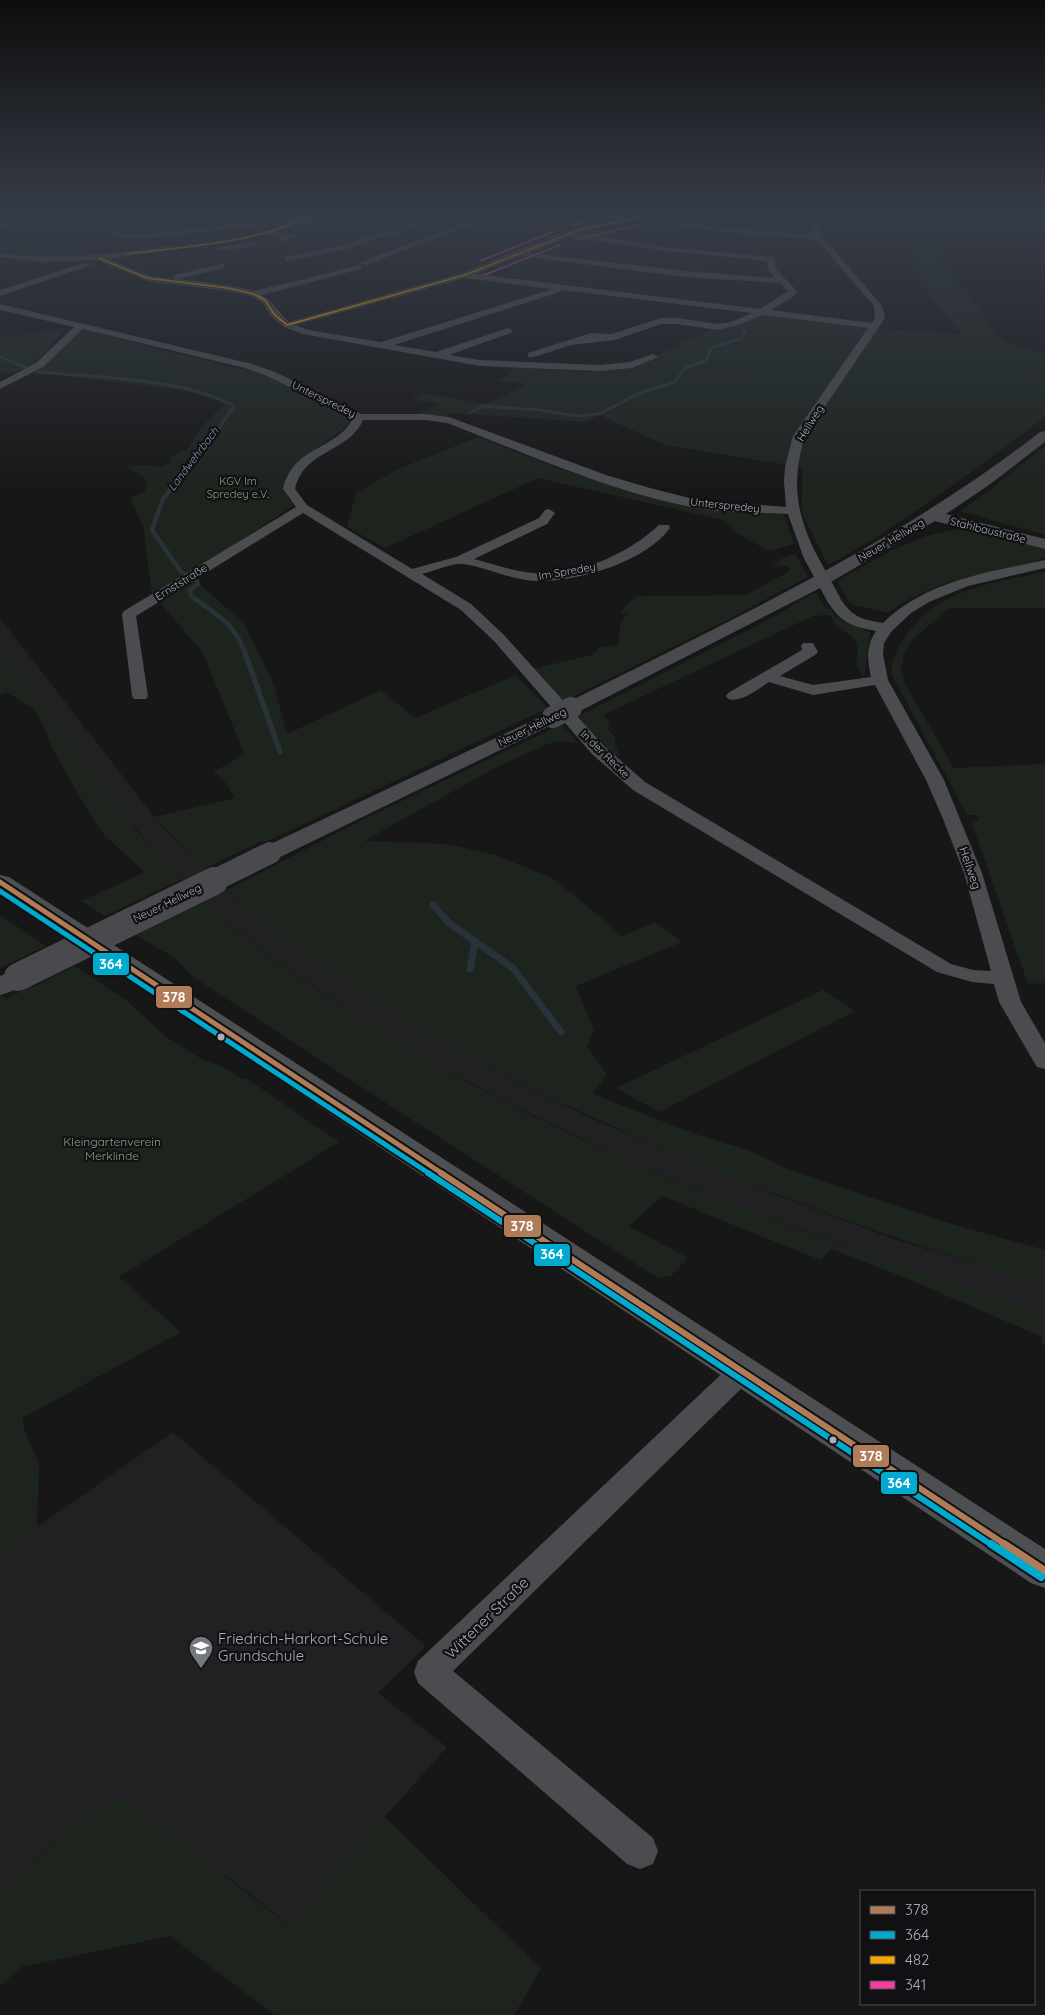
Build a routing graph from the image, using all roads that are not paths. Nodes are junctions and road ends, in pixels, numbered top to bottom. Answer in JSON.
{"nodes":[{"id":1,"x":5,"y":308,"type":"edge"},
{"id":2,"x":271,"y":308,"type":"edge"},
{"id":3,"x":347,"y":308,"type":"edge"},
{"id":4,"x":498,"y":308,"type":"edge"},
{"id":5,"x":731,"y":308,"type":"edge"},
{"id":6,"x":769,"y":308,"type":"edge"},
{"id":7,"x":878,"y":308,"type":"edge"},
{"id":8,"x":763,"y":312,"type":"junction"},
{"id":9,"x":82,"y":325,"type":"junction"},
{"id":10,"x":287,"y":325,"type":"junction"},
{"id":11,"x":875,"y":326,"type":"junction"},
{"id":12,"x":508,"y":331,"type":"dead end"},
{"id":13,"x":382,"y":345,"type":"junction"},
{"id":14,"x":435,"y":355,"type":"junction"},
{"id":15,"x":531,"y":355,"type":"dead end"},
{"id":16,"x":653,"y":357,"type":"dead end"},
{"id":17,"x":0,"y":386,"type":"edge"},
{"id":18,"x":359,"y":417,"type":"junction"},
{"id":19,"x":1045,"y":435,"type":"edge"},
{"id":20,"x":303,"y":508,"type":"junction"},
{"id":21,"x":793,"y":511,"type":"junction"},
{"id":22,"x":549,"y":513,"type":"dead end"},
{"id":23,"x":939,"y":513,"type":"junction"},
{"id":24,"x":980,"y":527,"type":"junction"},
{"id":25,"x":664,"y":528,"type":"dead end"},
{"id":26,"x":899,"y":537,"type":"junction"},
{"id":27,"x":1044,"y":544,"type":"edge"},
{"id":28,"x":461,"y":560,"type":"junction"},
{"id":29,"x":1045,"y":564,"type":"edge"},
{"id":30,"x":411,"y":573,"type":"junction"},
{"id":31,"x":886,"y":628,"type":"junction"},
{"id":32,"x":808,"y":646,"type":"dead end"},
{"id":33,"x":768,"y":677,"type":"junction"},
{"id":34,"x":880,"y":680,"type":"junction"},
{"id":35,"x":140,"y":696,"type":"dead end"},
{"id":36,"x":734,"y":696,"type":"dead end"},
{"id":37,"x":0,"y":882,"type":"edge"},
{"id":38,"x":1002,"y":978,"type":"junction"},
{"id":39,"x":9,"y":982,"type":"edge"},
{"id":40,"x":1045,"y":1062,"type":"edge"},
{"id":41,"x":742,"y":1371,"type":"junction"},
{"id":42,"x":1045,"y":1571,"type":"edge"},
{"id":43,"x":640,"y":1851,"type":"dead end"}],
"edges":[{"from":1,"to":9,"type":"street","name":"Unterspredey"},
{"from":2,"to":10,"type":"street"},
{"from":3,"to":10,"type":"street"},
{"from":4,"to":13,"type":"street"},
{"from":5,"to":8,"type":"street"},
{"from":6,"to":8,"type":"street"},
{"from":7,"to":11,"type":"street"},
{"from":8,"to":11,"type":"street"},
{"from":8,"to":15,"type":"street"},
{"from":9,"to":17,"type":"street"},
{"from":9,"to":18,"type":"street","name":"Unterspredey"},
{"from":10,"to":13,"type":"street"},
{"from":11,"to":21,"type":"street","name":"Hellweg"},
{"from":12,"to":14,"type":"street"},
{"from":13,"to":14,"type":"street"},
{"from":14,"to":16,"type":"street"},
{"from":18,"to":20,"type":"street","name":"In der Recke"},
{"from":18,"to":21,"type":"street","name":"Unterspredey"},
{"from":19,"to":23,"type":"main road","name":"Neuer Hellweg"},
{"from":20,"to":30,"type":"street","name":"In der Recke"},
{"from":20,"to":35,"type":"street","name":"Ernststraße"},
{"from":21,"to":31,"type":"street","name":"Hellweg","bridge":true},
{"from":22,"to":28,"type":"street","name":"Im Spredey"},
{"from":23,"to":24,"type":"main road","name":"Stahlbaustraße"},
{"from":23,"to":26,"type":"main road","name":"Neuer Hellweg"},
{"from":23,"to":27,"type":"main road","name":"Stahlbaustraße"},
{"from":24,"to":26,"type":"main road"},
{"from":24,"to":27,"type":"main road","name":"Stahlbaustraße"},
{"from":25,"to":28,"type":"street","name":"Im Spredey"},
{"from":26,"to":39,"type":"main road","name":"Neuer Hellweg","bridge":true},
{"from":28,"to":30,"type":"street","name":"Im Spredey"},
{"from":29,"to":31,"type":"street","name":"Hellweg"},
{"from":30,"to":38,"type":"street","name":"In der Recke"},
{"from":31,"to":34,"type":"street","name":"Hellweg"},
{"from":32,"to":33,"type":"street"},
{"from":33,"to":34,"type":"street"},
{"from":33,"to":36,"type":"street"},
{"from":34,"to":38,"type":"street","name":"Hellweg"},
{"from":37,"to":41,"type":"main road"},
{"from":38,"to":40,"type":"street","name":"Hellweg"},
{"from":41,"to":42,"type":"main road"},
{"from":41,"to":43,"type":"street","name":"Wittener Straße"}]}
